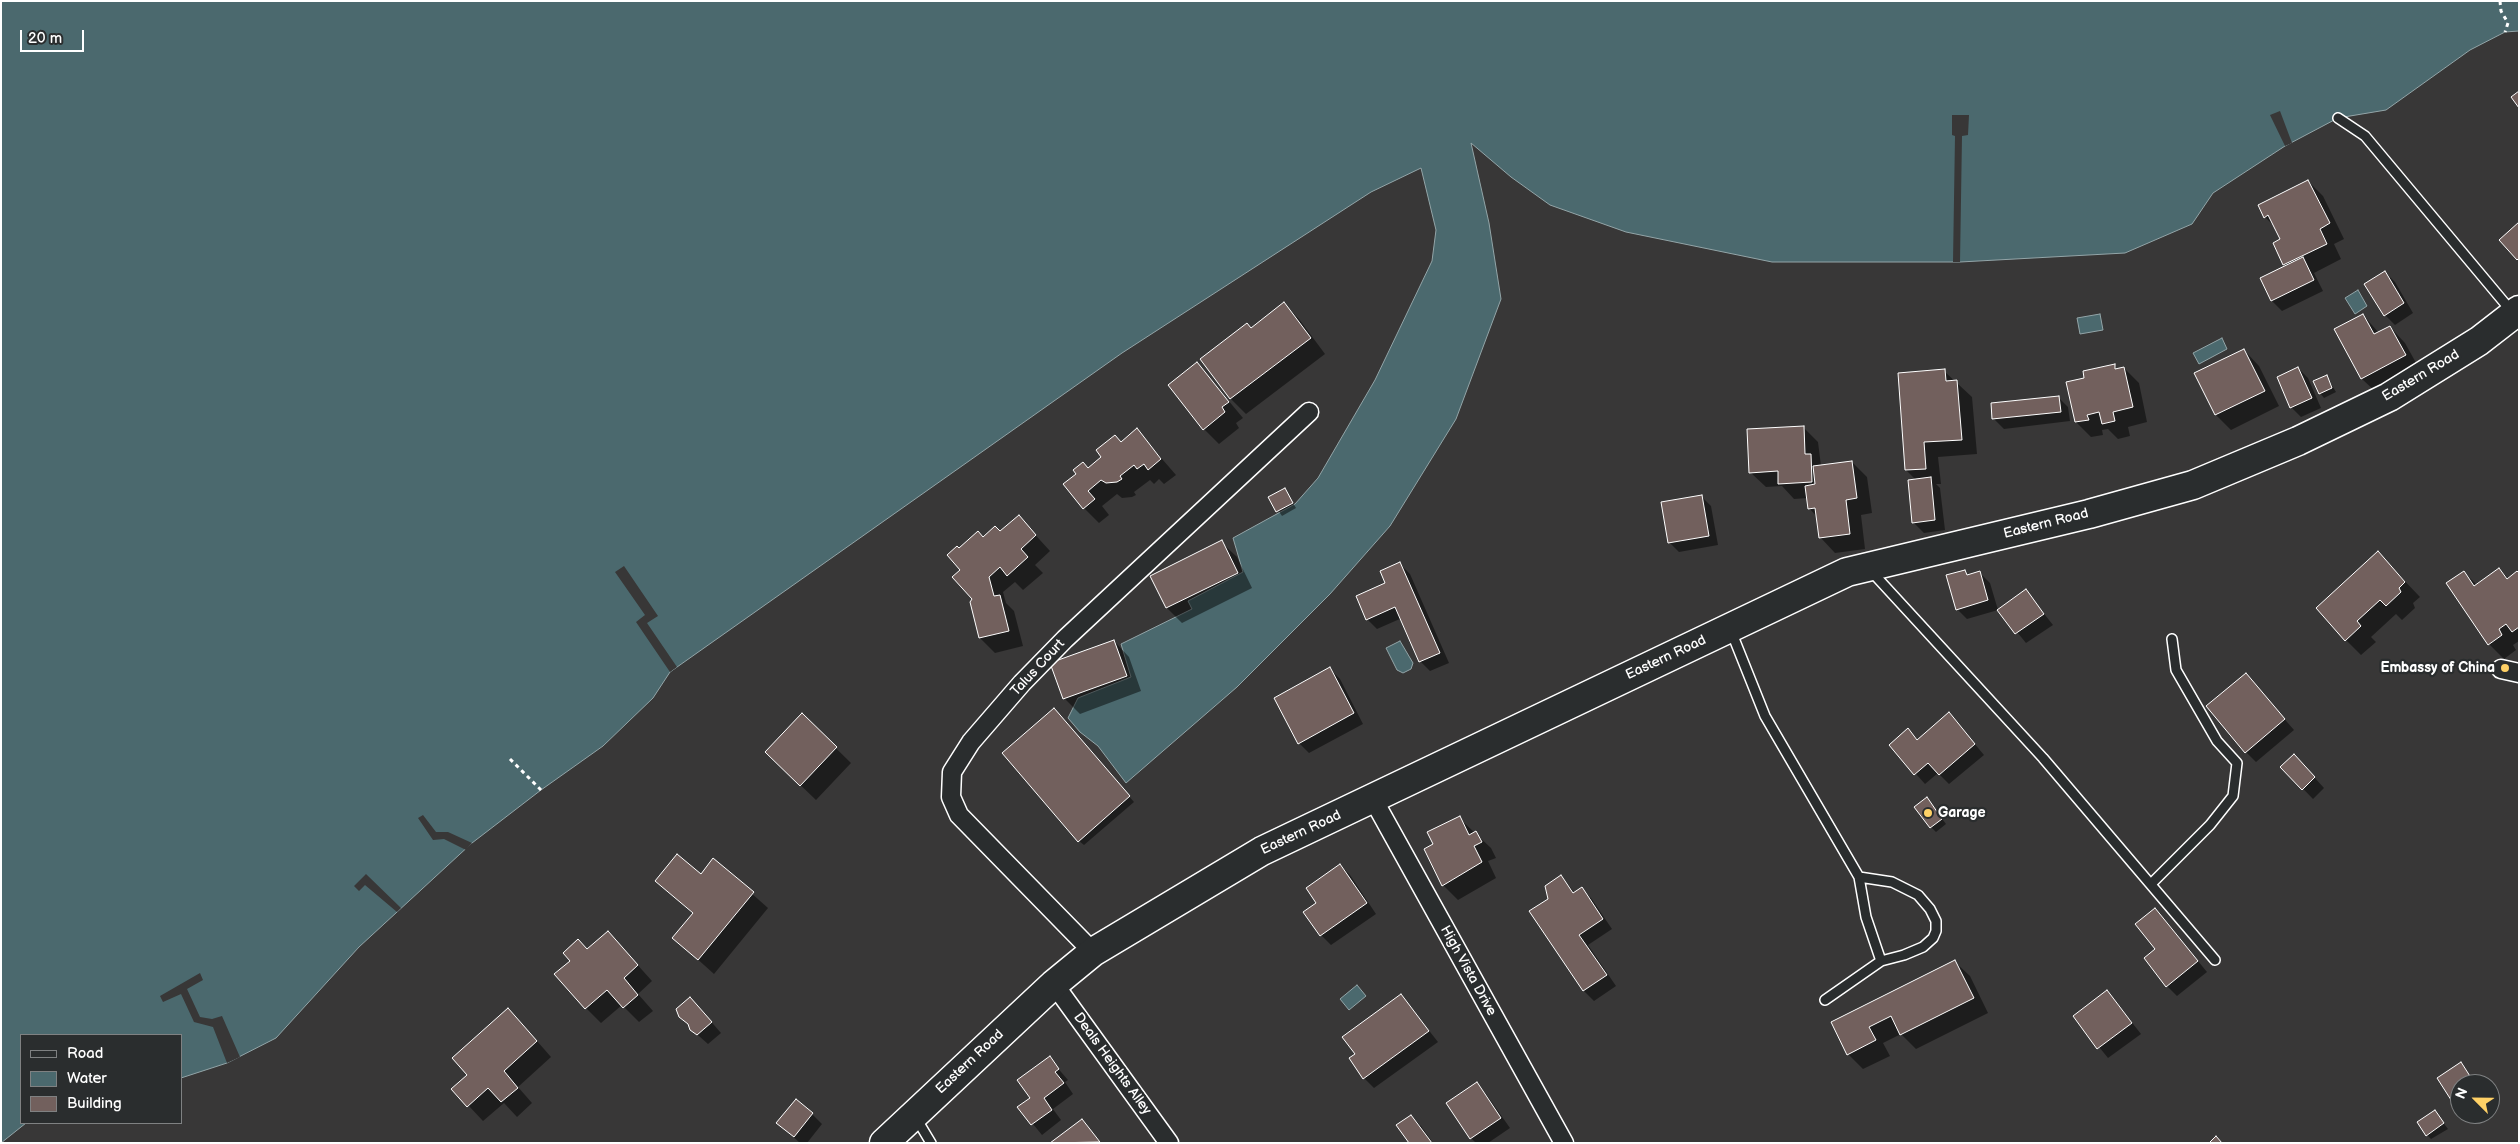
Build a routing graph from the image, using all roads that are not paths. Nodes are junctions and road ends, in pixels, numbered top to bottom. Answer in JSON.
{"nodes":[{"id":1,"x":2338,"y":118,"type":"dead end"},
{"id":2,"x":2517,"y":313,"type":"edge"},
{"id":3,"x":1309,"y":412,"type":"dead end"},
{"id":4,"x":1868,"y":567,"type":"junction"},
{"id":5,"x":1730,"y":628,"type":"junction"},
{"id":6,"x":2172,"y":639,"type":"dead end"},
{"id":7,"x":2501,"y":669,"type":"dead end"},
{"id":8,"x":2519,"y":673,"type":"edge"},
{"id":9,"x":1373,"y":799,"type":"junction"},
{"id":10,"x":1859,"y":876,"type":"junction"},
{"id":11,"x":2151,"y":884,"type":"junction"},
{"id":12,"x":1093,"y":952,"type":"junction"},
{"id":13,"x":2215,"y":960,"type":"dead end"},
{"id":14,"x":1881,"y":961,"type":"junction"},
{"id":15,"x":1054,"y":984,"type":"junction"},
{"id":16,"x":1825,"y":1000,"type":"dead end"},
{"id":17,"x":914,"y":1114,"type":"junction"},
{"id":18,"x":892,"y":1140,"type":"edge"},
{"id":19,"x":931,"y":1143,"type":"edge"},
{"id":20,"x":1169,"y":1143,"type":"edge"},
{"id":21,"x":1564,"y":1143,"type":"edge"}],
"edges":[{"from":1,"to":2,"type":"lane"},
{"from":2,"to":4,"type":"highway","name":"Eastern Road"},
{"from":3,"to":12,"type":"street","name":"Talus Court"},
{"from":4,"to":5,"type":"highway","name":"Eastern Road"},
{"from":4,"to":11,"type":"lane"},
{"from":5,"to":9,"type":"highway","name":"Eastern Road"},
{"from":5,"to":10,"type":"lane"},
{"from":6,"to":11,"type":"lane"},
{"from":7,"to":8,"type":"street"},
{"from":9,"to":12,"type":"highway","name":"Eastern Road"},
{"from":9,"to":21,"type":"street","name":"High Vista Drive"},
{"from":10,"to":14,"type":"lane"},
{"from":10,"to":14,"type":"lane"},
{"from":11,"to":13,"type":"lane"},
{"from":12,"to":15,"type":"highway","name":"Eastern Road"},
{"from":14,"to":16,"type":"lane"},
{"from":15,"to":17,"type":"highway","name":"Eastern Road"},
{"from":15,"to":20,"type":"street","name":"Deals Heights Alley"},
{"from":17,"to":18,"type":"highway","name":"Eastern Road"},
{"from":17,"to":19,"type":"lane"}]}
